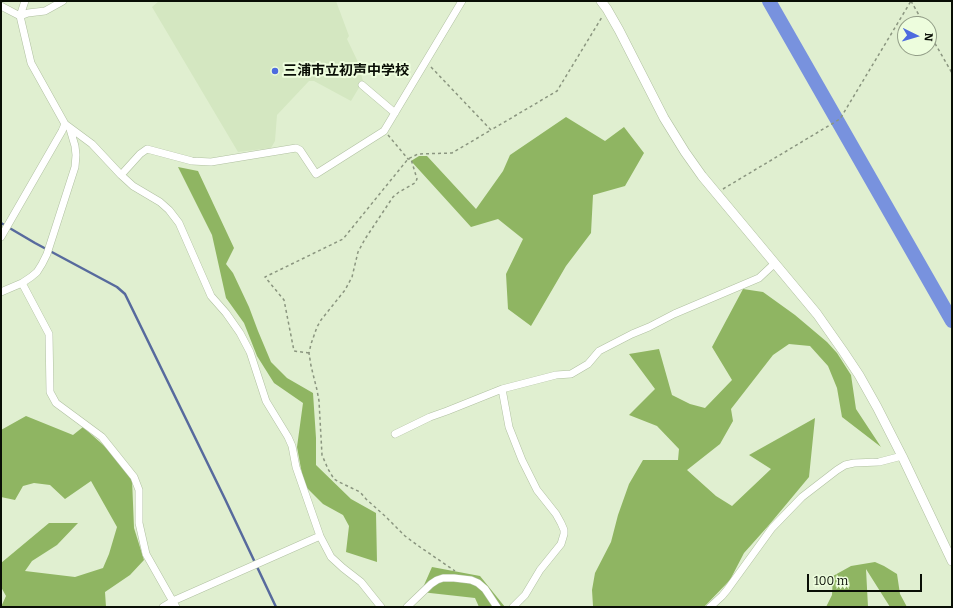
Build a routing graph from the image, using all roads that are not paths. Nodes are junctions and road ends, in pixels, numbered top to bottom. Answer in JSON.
{"nodes":[{"id":1,"x":25,"y":1,"type":"edge"},
{"id":2,"x":63,"y":1,"type":"edge"},
{"id":3,"x":462,"y":1,"type":"edge"},
{"id":4,"x":601,"y":1,"type":"edge"},
{"id":5,"x":1,"y":6,"type":"edge"},
{"id":6,"x":20,"y":16,"type":"junction"},
{"id":7,"x":362,"y":85,"type":"dead end"},
{"id":8,"x":395,"y":113,"type":"junction"},
{"id":9,"x":67,"y":126,"type":"junction"},
{"id":10,"x":122,"y":175,"type":"junction"},
{"id":11,"x":1,"y":237,"type":"edge"},
{"id":12,"x":775,"y":263,"type":"junction"},
{"id":13,"x":22,"y":283,"type":"junction"},
{"id":14,"x":1,"y":292,"type":"edge"},
{"id":15,"x":502,"y":389,"type":"junction"},
{"id":16,"x":395,"y":434,"type":"dead end"},
{"id":17,"x":902,"y":456,"type":"junction"},
{"id":18,"x":320,"y":536,"type":"junction"},
{"id":19,"x":952,"y":561,"type":"edge"},
{"id":20,"x":175,"y":604,"type":"edge"},
{"id":21,"x":163,"y":607,"type":"edge"},
{"id":22,"x":381,"y":607,"type":"edge"},
{"id":23,"x":407,"y":607,"type":"edge"},
{"id":24,"x":497,"y":607,"type":"edge"},
{"id":25,"x":513,"y":607,"type":"edge"},
{"id":26,"x":710,"y":607,"type":"edge"}],
"edges":[{"from":1,"to":6,"type":"street"},
{"from":2,"to":6,"type":"street"},
{"from":3,"to":8,"type":"street"},
{"from":4,"to":12,"type":"street"},
{"from":5,"to":6,"type":"street"},
{"from":6,"to":9,"type":"street"},
{"from":7,"to":8,"type":"street"},
{"from":8,"to":10,"type":"street"},
{"from":9,"to":10,"type":"street"},
{"from":9,"to":11,"type":"street"},
{"from":9,"to":13,"type":"street"},
{"from":10,"to":18,"type":"street"},
{"from":12,"to":15,"type":"street"},
{"from":12,"to":17,"type":"street"},
{"from":13,"to":14,"type":"street"},
{"from":13,"to":20,"type":"street"},
{"from":15,"to":16,"type":"street"},
{"from":15,"to":25,"type":"street"},
{"from":17,"to":19,"type":"street"},
{"from":17,"to":26,"type":"street"},
{"from":18,"to":20,"type":"street"},
{"from":18,"to":22,"type":"street"},
{"from":20,"to":21,"type":"street"},
{"from":23,"to":24,"type":"street"}]}
